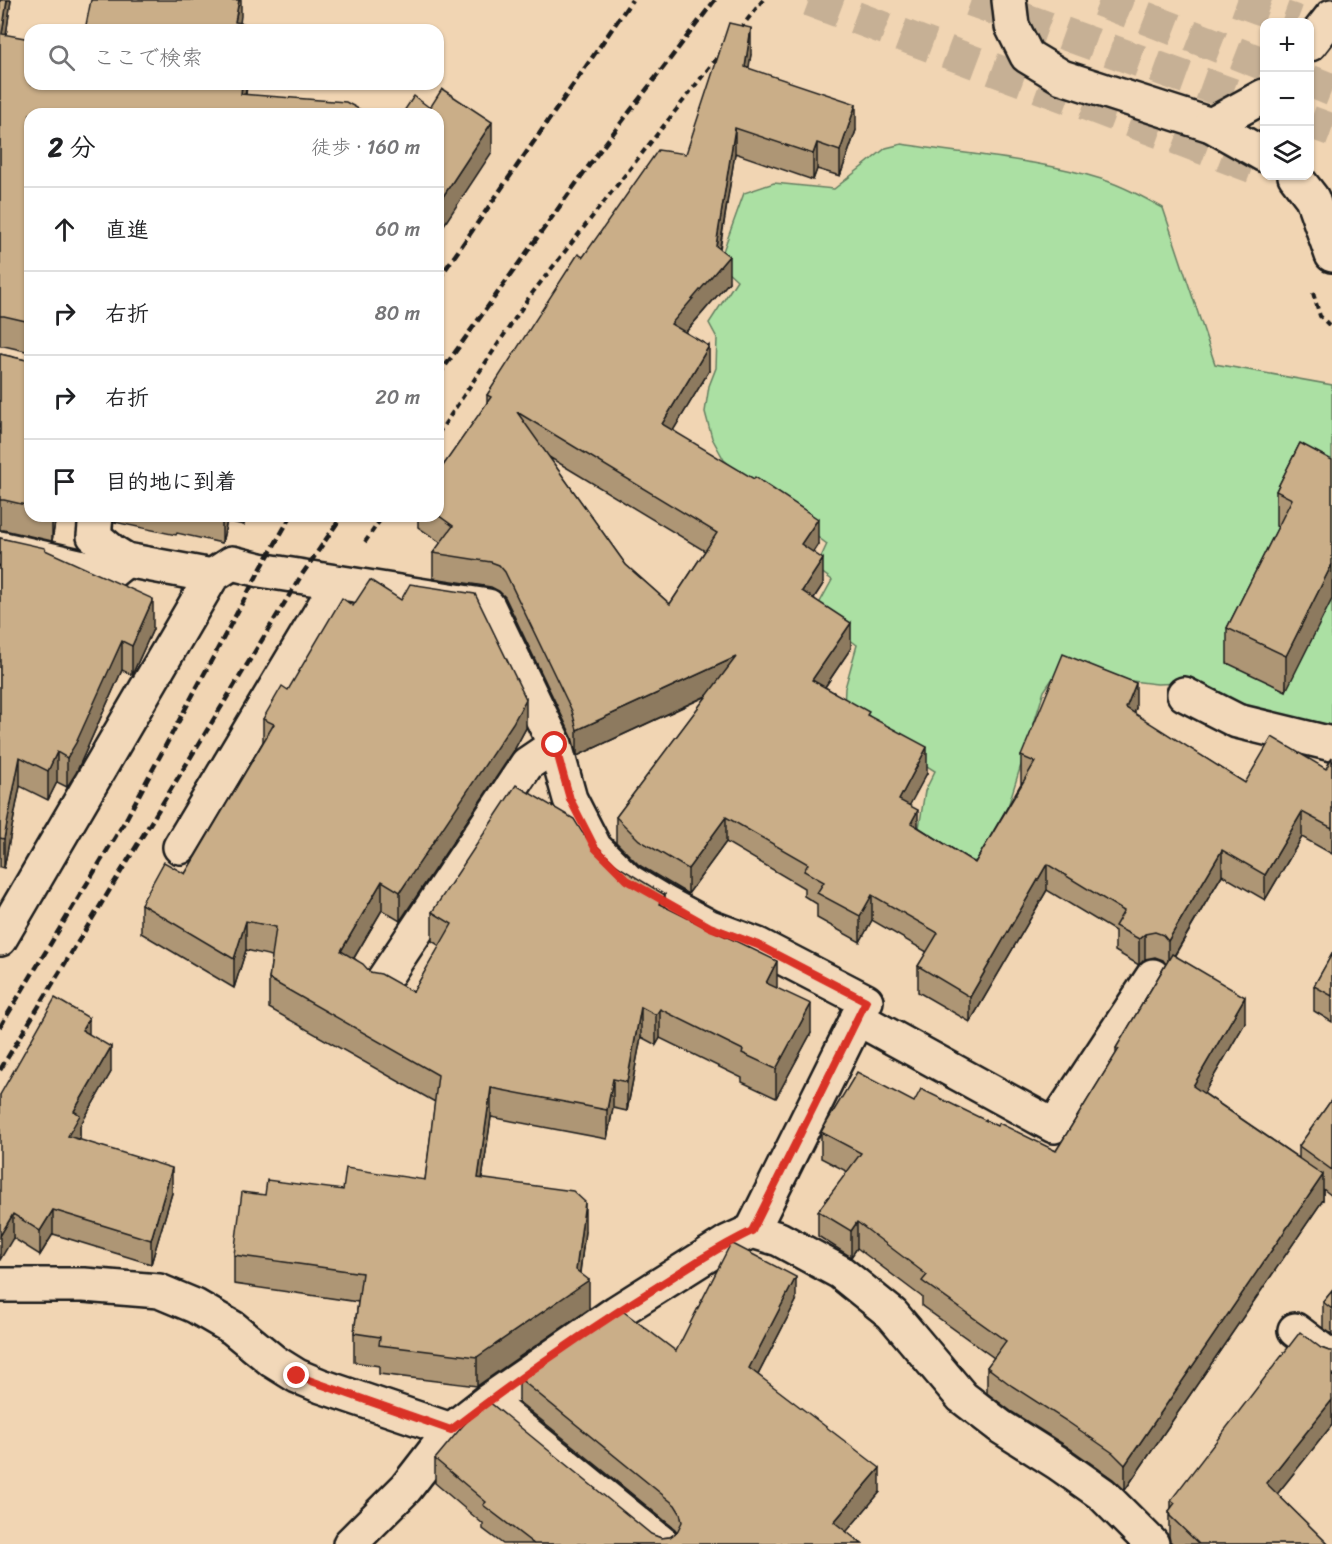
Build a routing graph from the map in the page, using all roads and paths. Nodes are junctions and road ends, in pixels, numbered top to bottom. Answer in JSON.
{"nodes":[{"id":1,"x":763,"y":0,"type":"edge"},
{"id":2,"x":1009,"y":0,"type":"edge"},
{"id":3,"x":1332,"y":16,"type":"edge"},
{"id":4,"x":734,"y":37,"type":"edge"},
{"id":5,"x":1314,"y":39,"type":"edge"},
{"id":6,"x":726,"y":46,"type":"edge"},
{"id":7,"x":1260,"y":98,"type":"edge"},
{"id":8,"x":1211,"y":125,"type":"junction"},
{"id":9,"x":1260,"y":153,"type":"edge"},
{"id":10,"x":1298,"y":180,"type":"edge"},
{"id":11,"x":1332,"y":255,"type":"edge"},
{"id":12,"x":444,"y":425,"type":"edge"},
{"id":13,"x":95,"y":522,"type":"edge"},
{"id":14,"x":0,"y":548,"type":"edge"},
{"id":15,"x":126,"y":560,"type":"junction"},
{"id":16,"x":212,"y":576,"type":"junction"},
{"id":17,"x":338,"y":583,"type":"junction"},
{"id":18,"x":1184,"y":694,"type":"dead end"},
{"id":19,"x":1332,"y":744,"type":"edge"},
{"id":20,"x":555,"y":745,"type":"junction"},
{"id":21,"x":180,"y":847,"type":"dead end"},
{"id":22,"x":0,"y":939,"type":"edge"},
{"id":23,"x":1153,"y":976,"type":"dead end"},
{"id":24,"x":380,"y":985,"type":"edge"},
{"id":25,"x":857,"y":1018,"type":"junction"},
{"id":26,"x":752,"y":1231,"type":"junction"},
{"id":27,"x":0,"y":1285,"type":"edge"},
{"id":28,"x":1295,"y":1330,"type":"dead end"},
{"id":29,"x":1332,"y":1358,"type":"edge"},
{"id":30,"x":488,"y":1401,"type":"junction"},
{"id":31,"x":451,"y":1430,"type":"junction"},
{"id":32,"x":350,"y":1544,"type":"edge"},
{"id":33,"x":663,"y":1544,"type":"edge"},
{"id":34,"x":1152,"y":1544,"type":"edge"}],
"edges":[{"from":1,"to":4,"type":"path"},
{"from":2,"to":8,"type":"street"},
{"from":3,"to":5,"type":"street"},
{"from":6,"to":12,"type":"path"},
{"from":7,"to":8,"type":"street"},
{"from":8,"to":9,"type":"street"},
{"from":10,"to":11,"type":"street"},
{"from":13,"to":15,"type":"street"},
{"from":14,"to":15,"type":"street"},
{"from":15,"to":16,"type":"street"},
{"from":16,"to":17,"type":"street"},
{"from":16,"to":22,"type":"street"},
{"from":17,"to":20,"type":"street"},
{"from":17,"to":21,"type":"street"},
{"from":18,"to":19,"type":"street"},
{"from":20,"to":24,"type":"street"},
{"from":20,"to":25,"type":"street"},
{"from":23,"to":25,"type":"street"},
{"from":25,"to":26,"type":"street"},
{"from":26,"to":30,"type":"street"},
{"from":26,"to":34,"type":"street"},
{"from":27,"to":31,"type":"street"},
{"from":28,"to":29,"type":"street"},
{"from":30,"to":31,"type":"street"},
{"from":30,"to":33,"type":"street"},
{"from":31,"to":32,"type":"street"}]}
